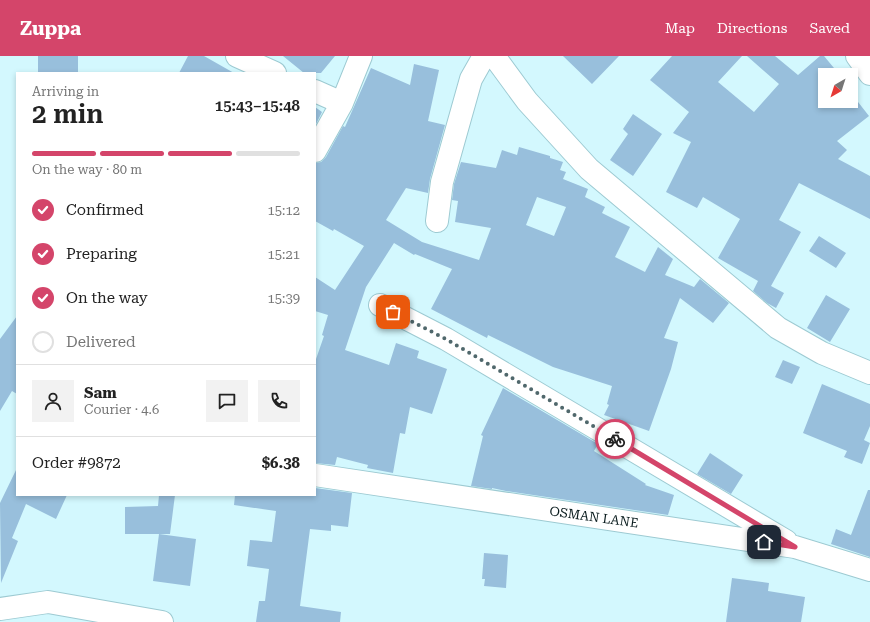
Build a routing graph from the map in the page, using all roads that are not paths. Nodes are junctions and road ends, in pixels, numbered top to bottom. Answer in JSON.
{"nodes":[{"id":1,"x":237,"y":56,"type":"edge"},
{"id":2,"x":361,"y":56,"type":"edge"},
{"id":3,"x":484,"y":56,"type":"edge"},
{"id":4,"x":494,"y":56,"type":"edge"},
{"id":5,"x":857,"y":56,"type":"edge"},
{"id":6,"x":273,"y":72,"type":"edge"},
{"id":7,"x":870,"y":74,"type":"edge"},
{"id":8,"x":316,"y":91,"type":"edge"},
{"id":9,"x":342,"y":103,"type":"junction"},
{"id":10,"x":316,"y":149,"type":"edge"},
{"id":11,"x":437,"y":221,"type":"dead end"},
{"id":12,"x":380,"y":305,"type":"dead end"},
{"id":13,"x":870,"y":373,"type":"edge"},
{"id":14,"x":316,"y":475,"type":"edge"},
{"id":15,"x":795,"y":547,"type":"junction"},
{"id":16,"x":870,"y":570,"type":"edge"},
{"id":17,"x":0,"y":609,"type":"edge"},
{"id":18,"x":162,"y":622,"type":"edge"}],
"edges":[{"from":1,"to":6,"type":"street"},
{"from":2,"to":9,"type":"street"},
{"from":3,"to":11,"type":"street"},
{"from":4,"to":13,"type":"street"},
{"from":5,"to":7,"type":"street"},
{"from":8,"to":9,"type":"street"},
{"from":9,"to":10,"type":"street"},
{"from":12,"to":15,"type":"street"},
{"from":14,"to":15,"type":"street","name":"OSMAN LANE"},
{"from":15,"to":16,"type":"street","name":"OSMAN LANE"},
{"from":17,"to":18,"type":"street"}]}
